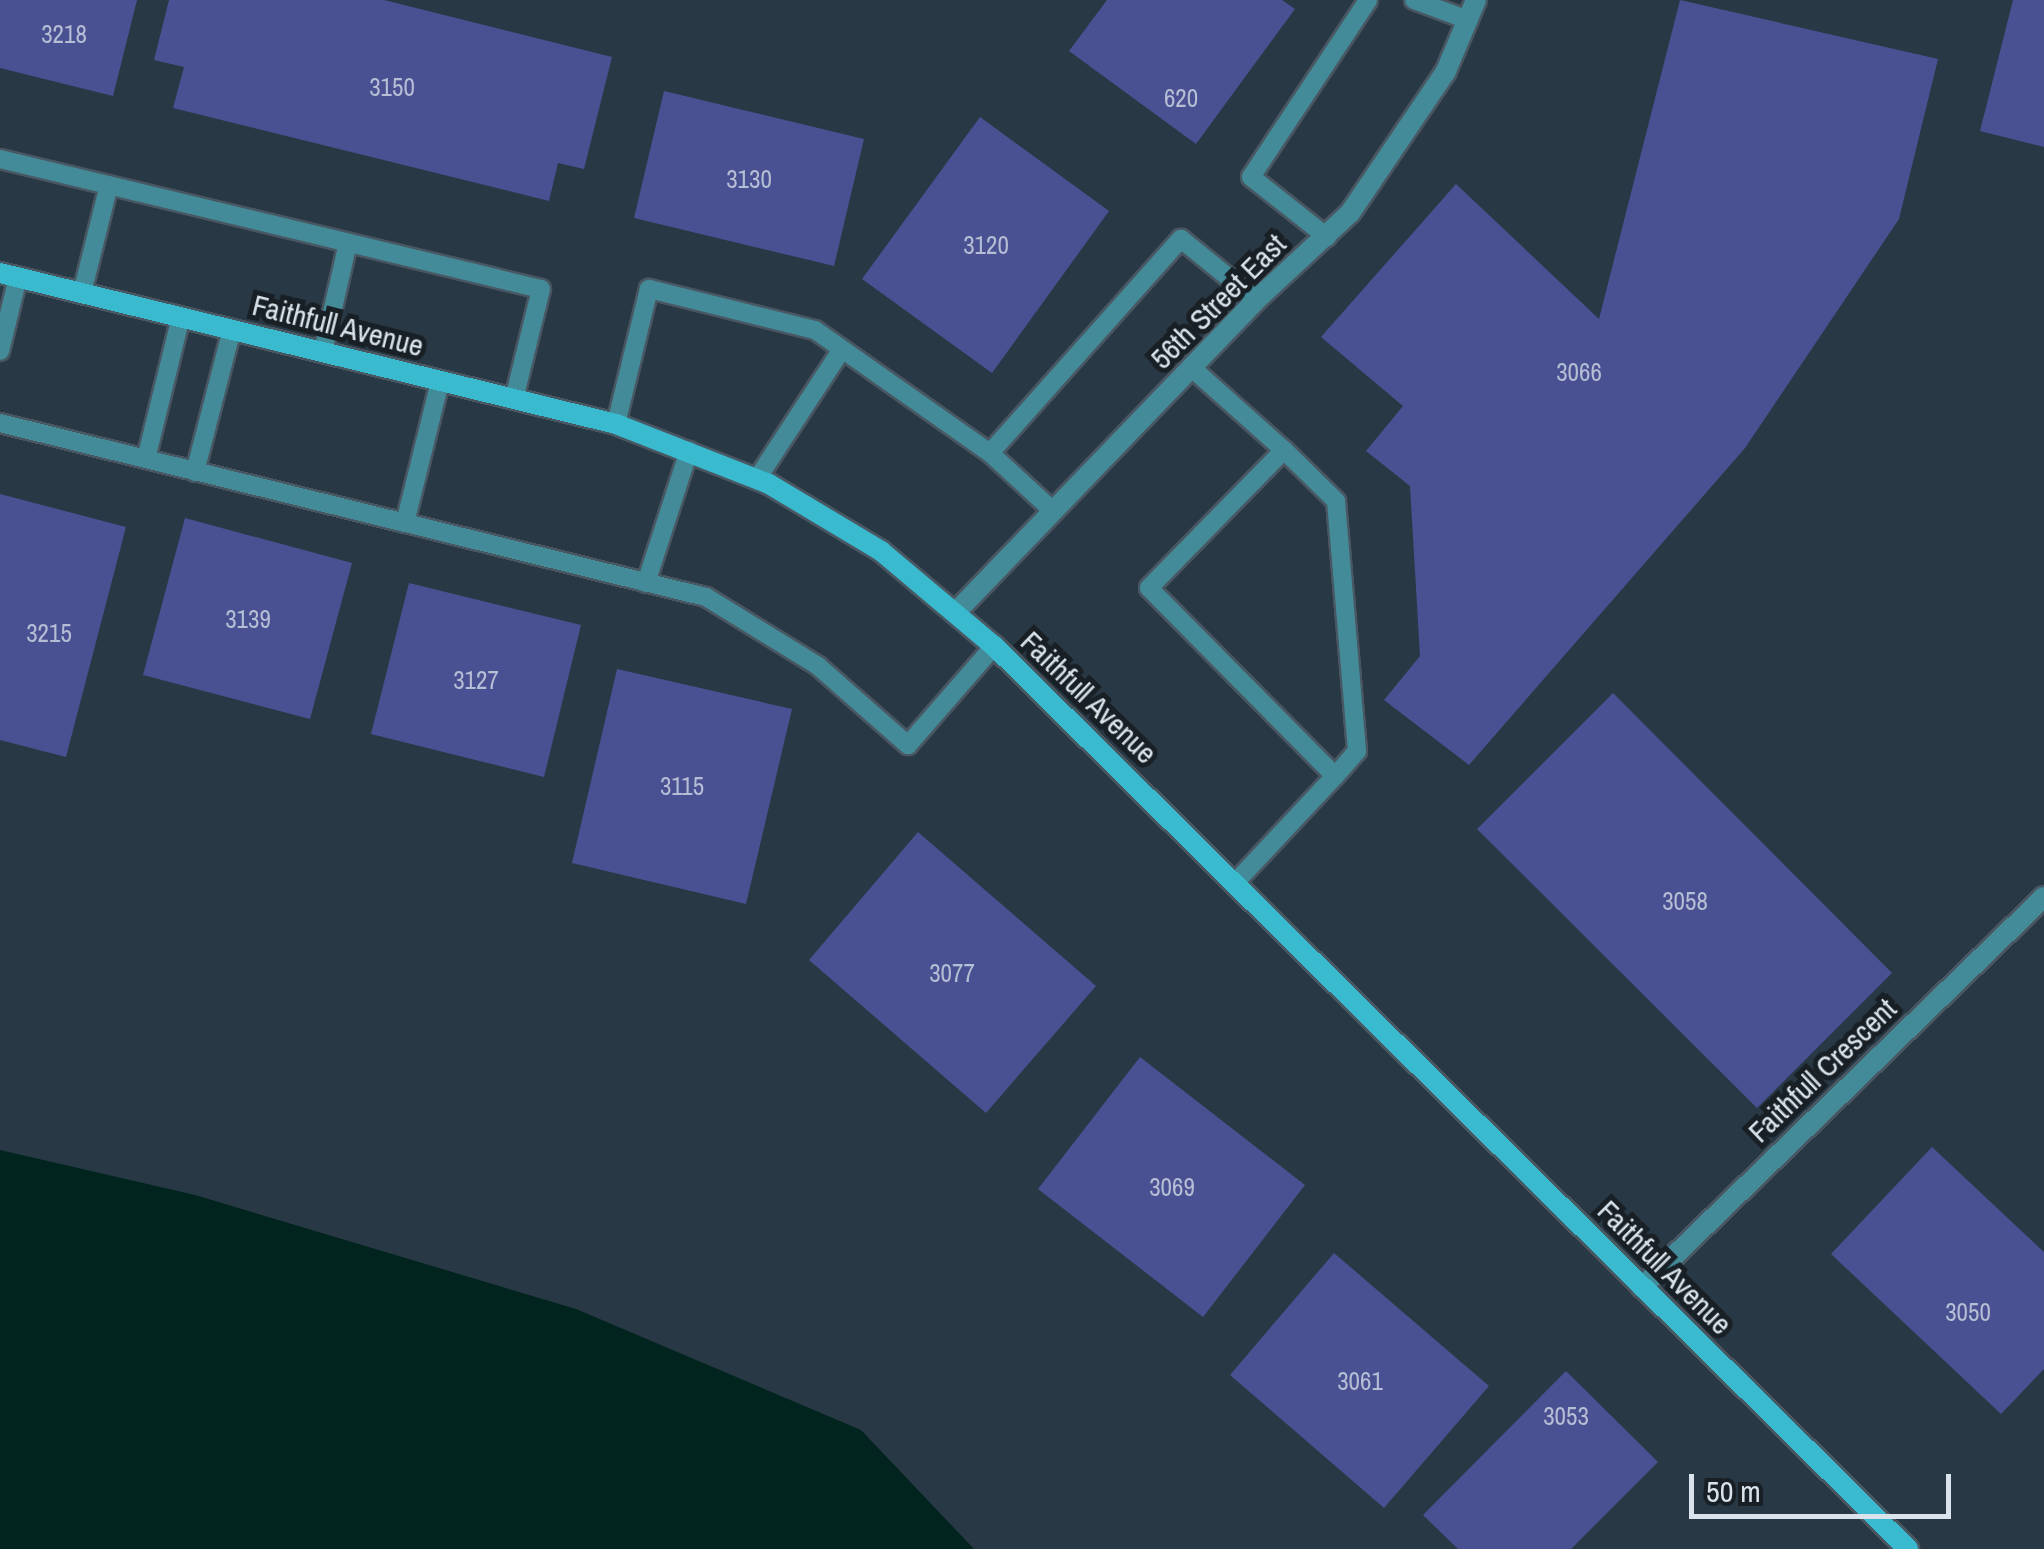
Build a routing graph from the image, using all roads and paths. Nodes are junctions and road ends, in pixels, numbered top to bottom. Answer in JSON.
{"nodes":[{"id":1,"x":1368,"y":0,"type":"edge"},
{"id":2,"x":1414,"y":0,"type":"edge"},
{"id":3,"x":1476,"y":0,"type":"edge"},
{"id":4,"x":1468,"y":20,"type":"junction"},
{"id":5,"x":0,"y":158,"type":"edge"},
{"id":6,"x":109,"y":185,"type":"junction"},
{"id":7,"x":1327,"y":237,"type":"junction"},
{"id":8,"x":348,"y":243,"type":"junction"},
{"id":9,"x":9,"y":275,"type":"edge"},
{"id":10,"x":82,"y":293,"type":"junction"},
{"id":11,"x":1256,"y":300,"type":"junction"},
{"id":12,"x":181,"y":317,"type":"junction"},
{"id":13,"x":232,"y":330,"type":"junction"},
{"id":14,"x":842,"y":349,"type":"junction"},
{"id":15,"x":0,"y":351,"type":"edge"},
{"id":16,"x":322,"y":352,"type":"junction"},
{"id":17,"x":1193,"y":369,"type":"junction"},
{"id":18,"x":440,"y":382,"type":"junction"},
{"id":19,"x":514,"y":399,"type":"junction"},
{"id":20,"x":0,"y":423,"type":"edge"},
{"id":21,"x":616,"y":424,"type":"junction"},
{"id":22,"x":1284,"y":450,"type":"junction"},
{"id":23,"x":689,"y":451,"type":"junction"},
{"id":24,"x":990,"y":452,"type":"junction"},
{"id":25,"x":146,"y":459,"type":"junction"},
{"id":26,"x":195,"y":472,"type":"junction"},
{"id":27,"x":758,"y":479,"type":"junction"},
{"id":28,"x":1052,"y":510,"type":"junction"},
{"id":29,"x":405,"y":523,"type":"junction"},
{"id":30,"x":646,"y":582,"type":"junction"},
{"id":31,"x":957,"y":611,"type":"junction"},
{"id":32,"x":994,"y":646,"type":"junction"},
{"id":33,"x":1335,"y":776,"type":"junction"},
{"id":34,"x":1235,"y":883,"type":"junction"},
{"id":35,"x":2044,"y":897,"type":"edge"},
{"id":36,"x":1642,"y":1287,"type":"junction"},
{"id":37,"x":1908,"y":1549,"type":"edge"}],
"edges":[{"from":1,"to":7,"type":"lane"},
{"from":2,"to":4,"type":"lane"},
{"from":3,"to":4,"type":"street","name":"56th Street East"},
{"from":4,"to":7,"type":"street","name":"56th Street East"},
{"from":5,"to":6,"type":"lane"},
{"from":6,"to":8,"type":"lane"},
{"from":6,"to":10,"type":"lane"},
{"from":7,"to":11,"type":"street","name":"56th Street East"},
{"from":8,"to":16,"type":"lane"},
{"from":8,"to":19,"type":"lane"},
{"from":9,"to":10,"type":"street","name":"Faithfull Avenue"},
{"from":9,"to":15,"type":"lane"},
{"from":10,"to":12,"type":"street","name":"Faithfull Avenue"},
{"from":11,"to":17,"type":"street","name":"56th Street East"},
{"from":11,"to":24,"type":"lane"},
{"from":12,"to":13,"type":"street","name":"Faithfull Avenue"},
{"from":12,"to":25,"type":"lane"},
{"from":13,"to":16,"type":"street","name":"Faithfull Avenue"},
{"from":13,"to":26,"type":"lane"},
{"from":14,"to":21,"type":"lane"},
{"from":14,"to":24,"type":"lane"},
{"from":14,"to":27,"type":"lane"},
{"from":16,"to":18,"type":"street","name":"Faithfull Avenue"},
{"from":17,"to":22,"type":"lane"},
{"from":17,"to":28,"type":"street","name":"56th Street East"},
{"from":18,"to":19,"type":"street","name":"Faithfull Avenue"},
{"from":18,"to":29,"type":"lane"},
{"from":19,"to":21,"type":"street","name":"Faithfull Avenue"},
{"from":20,"to":25,"type":"lane"},
{"from":21,"to":23,"type":"street","name":"Faithfull Avenue"},
{"from":22,"to":33,"type":"lane"},
{"from":22,"to":33,"type":"lane"},
{"from":23,"to":27,"type":"street","name":"Faithfull Avenue"},
{"from":23,"to":30,"type":"lane"},
{"from":24,"to":28,"type":"lane"},
{"from":25,"to":26,"type":"lane"},
{"from":26,"to":29,"type":"lane"},
{"from":27,"to":31,"type":"street","name":"Faithfull Avenue"},
{"from":28,"to":31,"type":"street","name":"56th Street East"},
{"from":29,"to":30,"type":"lane"},
{"from":30,"to":32,"type":"lane"},
{"from":31,"to":32,"type":"street","name":"Faithfull Avenue"},
{"from":32,"to":34,"type":"street","name":"Faithfull Avenue"},
{"from":33,"to":34,"type":"lane"},
{"from":34,"to":36,"type":"street","name":"Faithfull Avenue"},
{"from":35,"to":36,"type":"street","name":"Faithfull Crescent"},
{"from":36,"to":37,"type":"street","name":"Faithfull Avenue"}]}
